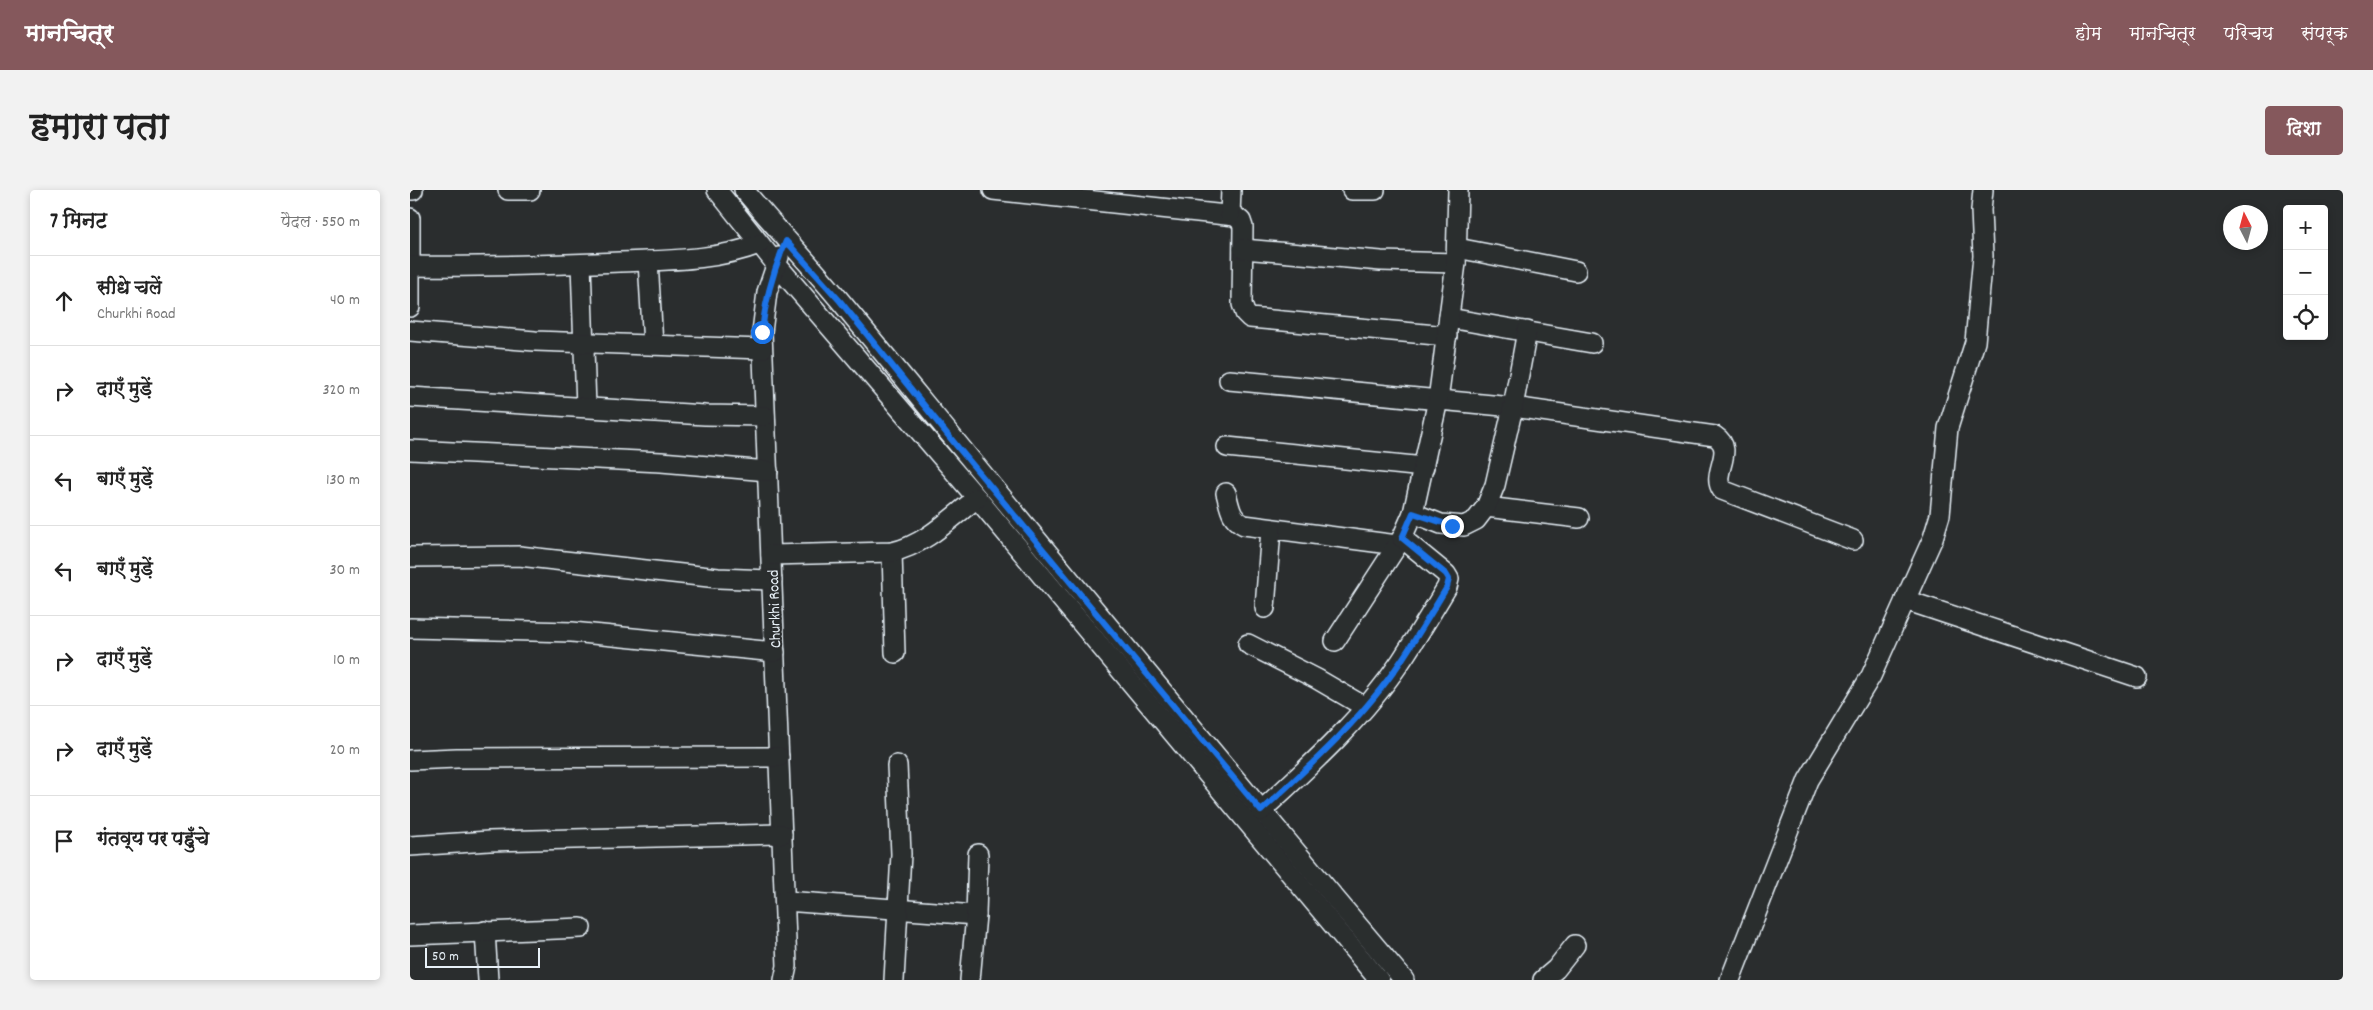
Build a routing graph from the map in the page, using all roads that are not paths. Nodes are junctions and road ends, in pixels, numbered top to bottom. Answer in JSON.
{"nodes":[{"id":1,"x":508,"y":190,"type":"edge"},
{"id":2,"x":530,"y":190,"type":"edge"},
{"id":3,"x":744,"y":190,"type":"edge"},
{"id":4,"x":993,"y":190,"type":"edge"},
{"id":5,"x":1232,"y":190,"type":"edge"},
{"id":6,"x":1352,"y":190,"type":"edge"},
{"id":7,"x":1376,"y":190,"type":"edge"},
{"id":8,"x":1458,"y":190,"type":"edge"},
{"id":9,"x":1983,"y":190,"type":"edge"},
{"id":10,"x":1015,"y":191,"type":"edge"},
{"id":11,"x":726,"y":194,"type":"edge"},
{"id":12,"x":1081,"y":195,"type":"edge"},
{"id":13,"x":1148,"y":198,"type":"edge"},
{"id":14,"x":1230,"y":215,"type":"junction"},
{"id":15,"x":410,"y":218,"type":"edge"},
{"id":16,"x":786,"y":241,"type":"junction"},
{"id":17,"x":759,"y":244,"type":"junction"},
{"id":18,"x":1243,"y":248,"type":"junction"},
{"id":19,"x":1457,"y":255,"type":"junction"},
{"id":20,"x":648,"y":261,"type":"junction"},
{"id":21,"x":581,"y":264,"type":"junction"},
{"id":22,"x":776,"y":264,"type":"junction"},
{"id":23,"x":411,"y":266,"type":"edge"},
{"id":24,"x":1576,"y":271,"type":"dead end"},
{"id":25,"x":410,"y":307,"type":"edge"},
{"id":26,"x":1448,"y":327,"type":"junction"},
{"id":27,"x":410,"y":330,"type":"edge"},
{"id":28,"x":1527,"y":331,"type":"junction"},
{"id":29,"x":585,"y":342,"type":"junction"},
{"id":30,"x":1592,"y":343,"type":"dead end"},
{"id":31,"x":652,"y":345,"type":"junction"},
{"id":32,"x":762,"y":349,"type":"junction"},
{"id":33,"x":1229,"y":380,"type":"dead end"},
{"id":34,"x":410,"y":397,"type":"edge"},
{"id":35,"x":1438,"y":400,"type":"junction"},
{"id":36,"x":586,"y":407,"type":"junction"},
{"id":37,"x":1514,"y":407,"type":"junction"},
{"id":38,"x":765,"y":416,"type":"junction"},
{"id":39,"x":1227,"y":447,"type":"dead end"},
{"id":40,"x":410,"y":450,"type":"edge"},
{"id":41,"x":1424,"y":467,"type":"junction"},
{"id":42,"x":768,"y":471,"type":"junction"},
{"id":43,"x":1226,"y":493,"type":"dead end"},
{"id":44,"x":977,"y":498,"type":"junction"},
{"id":45,"x":1486,"y":507,"type":"junction"},
{"id":46,"x":1413,"y":513,"type":"junction"},
{"id":47,"x":1580,"y":518,"type":"dead end"},
{"id":48,"x":1271,"y":529,"type":"junction"},
{"id":49,"x":1853,"y":540,"type":"dead end"},
{"id":50,"x":1399,"y":542,"type":"junction"},
{"id":51,"x":892,"y":552,"type":"junction"},
{"id":52,"x":771,"y":555,"type":"junction"},
{"id":53,"x":410,"y":557,"type":"edge"},
{"id":54,"x":772,"y":580,"type":"junction"},
{"id":55,"x":1905,"y":600,"type":"junction"},
{"id":56,"x":1265,"y":608,"type":"dead end"},
{"id":57,"x":410,"y":628,"type":"edge"},
{"id":58,"x":1335,"y":641,"type":"dead end"},
{"id":59,"x":1248,"y":644,"type":"dead end"},
{"id":60,"x":775,"y":652,"type":"junction"},
{"id":61,"x":895,"y":653,"type":"dead end"},
{"id":62,"x":2137,"y":677,"type":"dead end"},
{"id":63,"x":1364,"y":707,"type":"junction"},
{"id":64,"x":779,"y":757,"type":"junction"},
{"id":65,"x":410,"y":760,"type":"edge"},
{"id":66,"x":897,"y":765,"type":"dead end"},
{"id":67,"x":1261,"y":811,"type":"junction"},
{"id":68,"x":782,"y":834,"type":"junction"},
{"id":69,"x":410,"y":846,"type":"edge"},
{"id":70,"x":978,"y":854,"type":"dead end"},
{"id":71,"x":785,"y":900,"type":"junction"},
{"id":72,"x":898,"y":909,"type":"junction"},
{"id":73,"x":976,"y":915,"type":"junction"},
{"id":74,"x":581,"y":928,"type":"dead end"},
{"id":75,"x":485,"y":931,"type":"junction"},
{"id":76,"x":410,"y":935,"type":"edge"},
{"id":77,"x":1575,"y":946,"type":"dead end"},
{"id":78,"x":488,"y":980,"type":"edge"},
{"id":79,"x":784,"y":980,"type":"edge"},
{"id":80,"x":894,"y":980,"type":"edge"},
{"id":81,"x":970,"y":980,"type":"edge"},
{"id":82,"x":1379,"y":980,"type":"edge"},
{"id":83,"x":1404,"y":980,"type":"edge"},
{"id":84,"x":1543,"y":980,"type":"edge"},
{"id":85,"x":1730,"y":980,"type":"edge"}],
"edges":[{"from":1,"to":2,"type":"street"},
{"from":3,"to":16,"type":"street"},
{"from":4,"to":10,"type":"street"},
{"from":5,"to":14,"type":"street"},
{"from":6,"to":7,"type":"street"},
{"from":8,"to":19,"type":"street"},
{"from":9,"to":55,"type":"street"},
{"from":10,"to":12,"type":"street"},
{"from":11,"to":17,"type":"street"},
{"from":12,"to":13,"type":"street"},
{"from":13,"to":14,"type":"street"},
{"from":14,"to":18,"type":"street"},
{"from":15,"to":23,"type":"street"},
{"from":16,"to":22,"type":"street","name":"Churkhi Road"},
{"from":16,"to":67,"type":"street"},
{"from":17,"to":20,"type":"street"},
{"from":17,"to":22,"type":"street"},
{"from":18,"to":19,"type":"street"},
{"from":18,"to":26,"type":"street"},
{"from":19,"to":24,"type":"street"},
{"from":19,"to":26,"type":"street"},
{"from":20,"to":21,"type":"street"},
{"from":20,"to":31,"type":"street"},
{"from":21,"to":23,"type":"street"},
{"from":21,"to":29,"type":"street"},
{"from":22,"to":32,"type":"street","name":"Churkhi Road"},
{"from":22,"to":44,"type":"street"},
{"from":23,"to":25,"type":"street"},
{"from":26,"to":28,"type":"street"},
{"from":26,"to":35,"type":"street"},
{"from":27,"to":29,"type":"street"},
{"from":28,"to":30,"type":"street"},
{"from":28,"to":37,"type":"street"},
{"from":29,"to":31,"type":"street"},
{"from":29,"to":36,"type":"street"},
{"from":31,"to":32,"type":"street"},
{"from":32,"to":38,"type":"street","name":"Churkhi Road"},
{"from":33,"to":35,"type":"street"},
{"from":34,"to":36,"type":"street"},
{"from":35,"to":37,"type":"street"},
{"from":35,"to":41,"type":"street"},
{"from":36,"to":38,"type":"street"},
{"from":37,"to":45,"type":"street"},
{"from":37,"to":49,"type":"street"},
{"from":38,"to":42,"type":"street","name":"Churkhi Road"},
{"from":39,"to":41,"type":"street"},
{"from":40,"to":42,"type":"street"},
{"from":41,"to":46,"type":"street"},
{"from":42,"to":52,"type":"street","name":"Churkhi Road"},
{"from":43,"to":48,"type":"street"},
{"from":44,"to":51,"type":"street"},
{"from":44,"to":82,"type":"street"},
{"from":45,"to":46,"type":"street"},
{"from":45,"to":47,"type":"street"},
{"from":46,"to":50,"type":"street"},
{"from":48,"to":50,"type":"street"},
{"from":48,"to":56,"type":"street"},
{"from":50,"to":58,"type":"street"},
{"from":50,"to":63,"type":"street"},
{"from":51,"to":52,"type":"street"},
{"from":51,"to":61,"type":"street"},
{"from":52,"to":54,"type":"street","name":"Churkhi Road"},
{"from":53,"to":54,"type":"street"},
{"from":54,"to":60,"type":"street","name":"Churkhi Road"},
{"from":55,"to":62,"type":"street"},
{"from":55,"to":85,"type":"street"},
{"from":57,"to":60,"type":"street"},
{"from":59,"to":63,"type":"street"},
{"from":60,"to":64,"type":"street","name":"Churkhi Road"},
{"from":63,"to":67,"type":"street"},
{"from":64,"to":65,"type":"street"},
{"from":64,"to":68,"type":"street","name":"Churkhi Road"},
{"from":66,"to":72,"type":"street"},
{"from":67,"to":83,"type":"street"},
{"from":68,"to":69,"type":"street"},
{"from":68,"to":71,"type":"street","name":"Churkhi Road"},
{"from":70,"to":73,"type":"street"},
{"from":71,"to":72,"type":"street"},
{"from":71,"to":79,"type":"street","name":"Churkhi Road"},
{"from":72,"to":73,"type":"street"},
{"from":72,"to":80,"type":"street"},
{"from":73,"to":81,"type":"street"},
{"from":74,"to":75,"type":"street"},
{"from":75,"to":76,"type":"street"},
{"from":75,"to":78,"type":"street"},
{"from":77,"to":84,"type":"street"}]}
